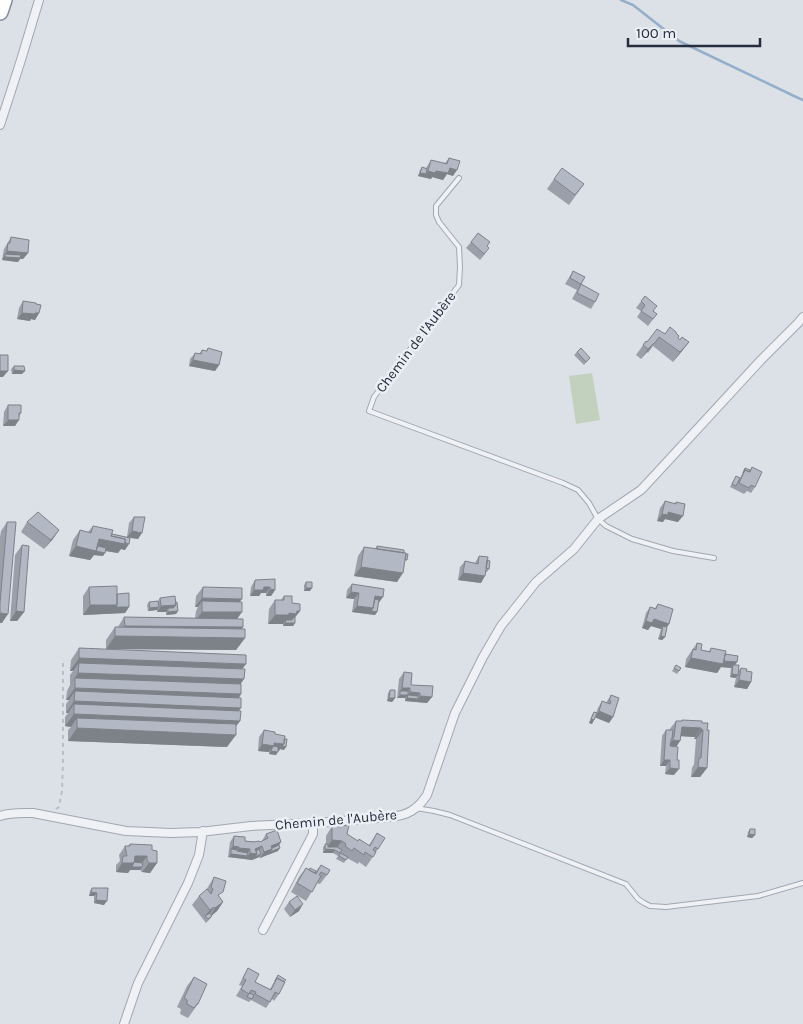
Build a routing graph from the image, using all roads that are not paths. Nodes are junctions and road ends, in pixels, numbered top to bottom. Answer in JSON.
{"nodes":[{"id":1,"x":4,"y":0,"type":"edge"},
{"id":2,"x":39,"y":0,"type":"edge"},
{"id":3,"x":0,"y":12,"type":"edge"},
{"id":4,"x":0,"y":125,"type":"edge"},
{"id":5,"x":459,"y":178,"type":"dead end"},
{"id":6,"x":803,"y":317,"type":"edge"},
{"id":7,"x":598,"y":519,"type":"junction"},
{"id":8,"x":714,"y":558,"type":"dead end"},
{"id":9,"x":416,"y":808,"type":"junction"},
{"id":10,"x":0,"y":816,"type":"edge"},
{"id":11,"x":313,"y":823,"type":"junction"},
{"id":12,"x":203,"y":831,"type":"junction"},
{"id":13,"x":803,"y":883,"type":"edge"},
{"id":14,"x":263,"y":930,"type":"dead end"},
{"id":15,"x":124,"y":1024,"type":"edge"}],
"edges":[{"from":1,"to":3,"type":"highway"},
{"from":2,"to":4,"type":"street"},
{"from":5,"to":7,"type":"lane","name":"Chemin de l'Aubère"},
{"from":6,"to":7,"type":"street","name":"Chemin de l'Aubère"},
{"from":7,"to":8,"type":"lane"},
{"from":7,"to":9,"type":"street","name":"Chemin de l'Aubère"},
{"from":9,"to":11,"type":"street","name":"Chemin de l'Aubère"},
{"from":9,"to":13,"type":"lane"},
{"from":10,"to":12,"type":"street","name":"Chemin de l'Aubère"},
{"from":11,"to":12,"type":"street","name":"Chemin de l'Aubère"},
{"from":11,"to":14,"type":"street"},
{"from":12,"to":15,"type":"street"}]}
